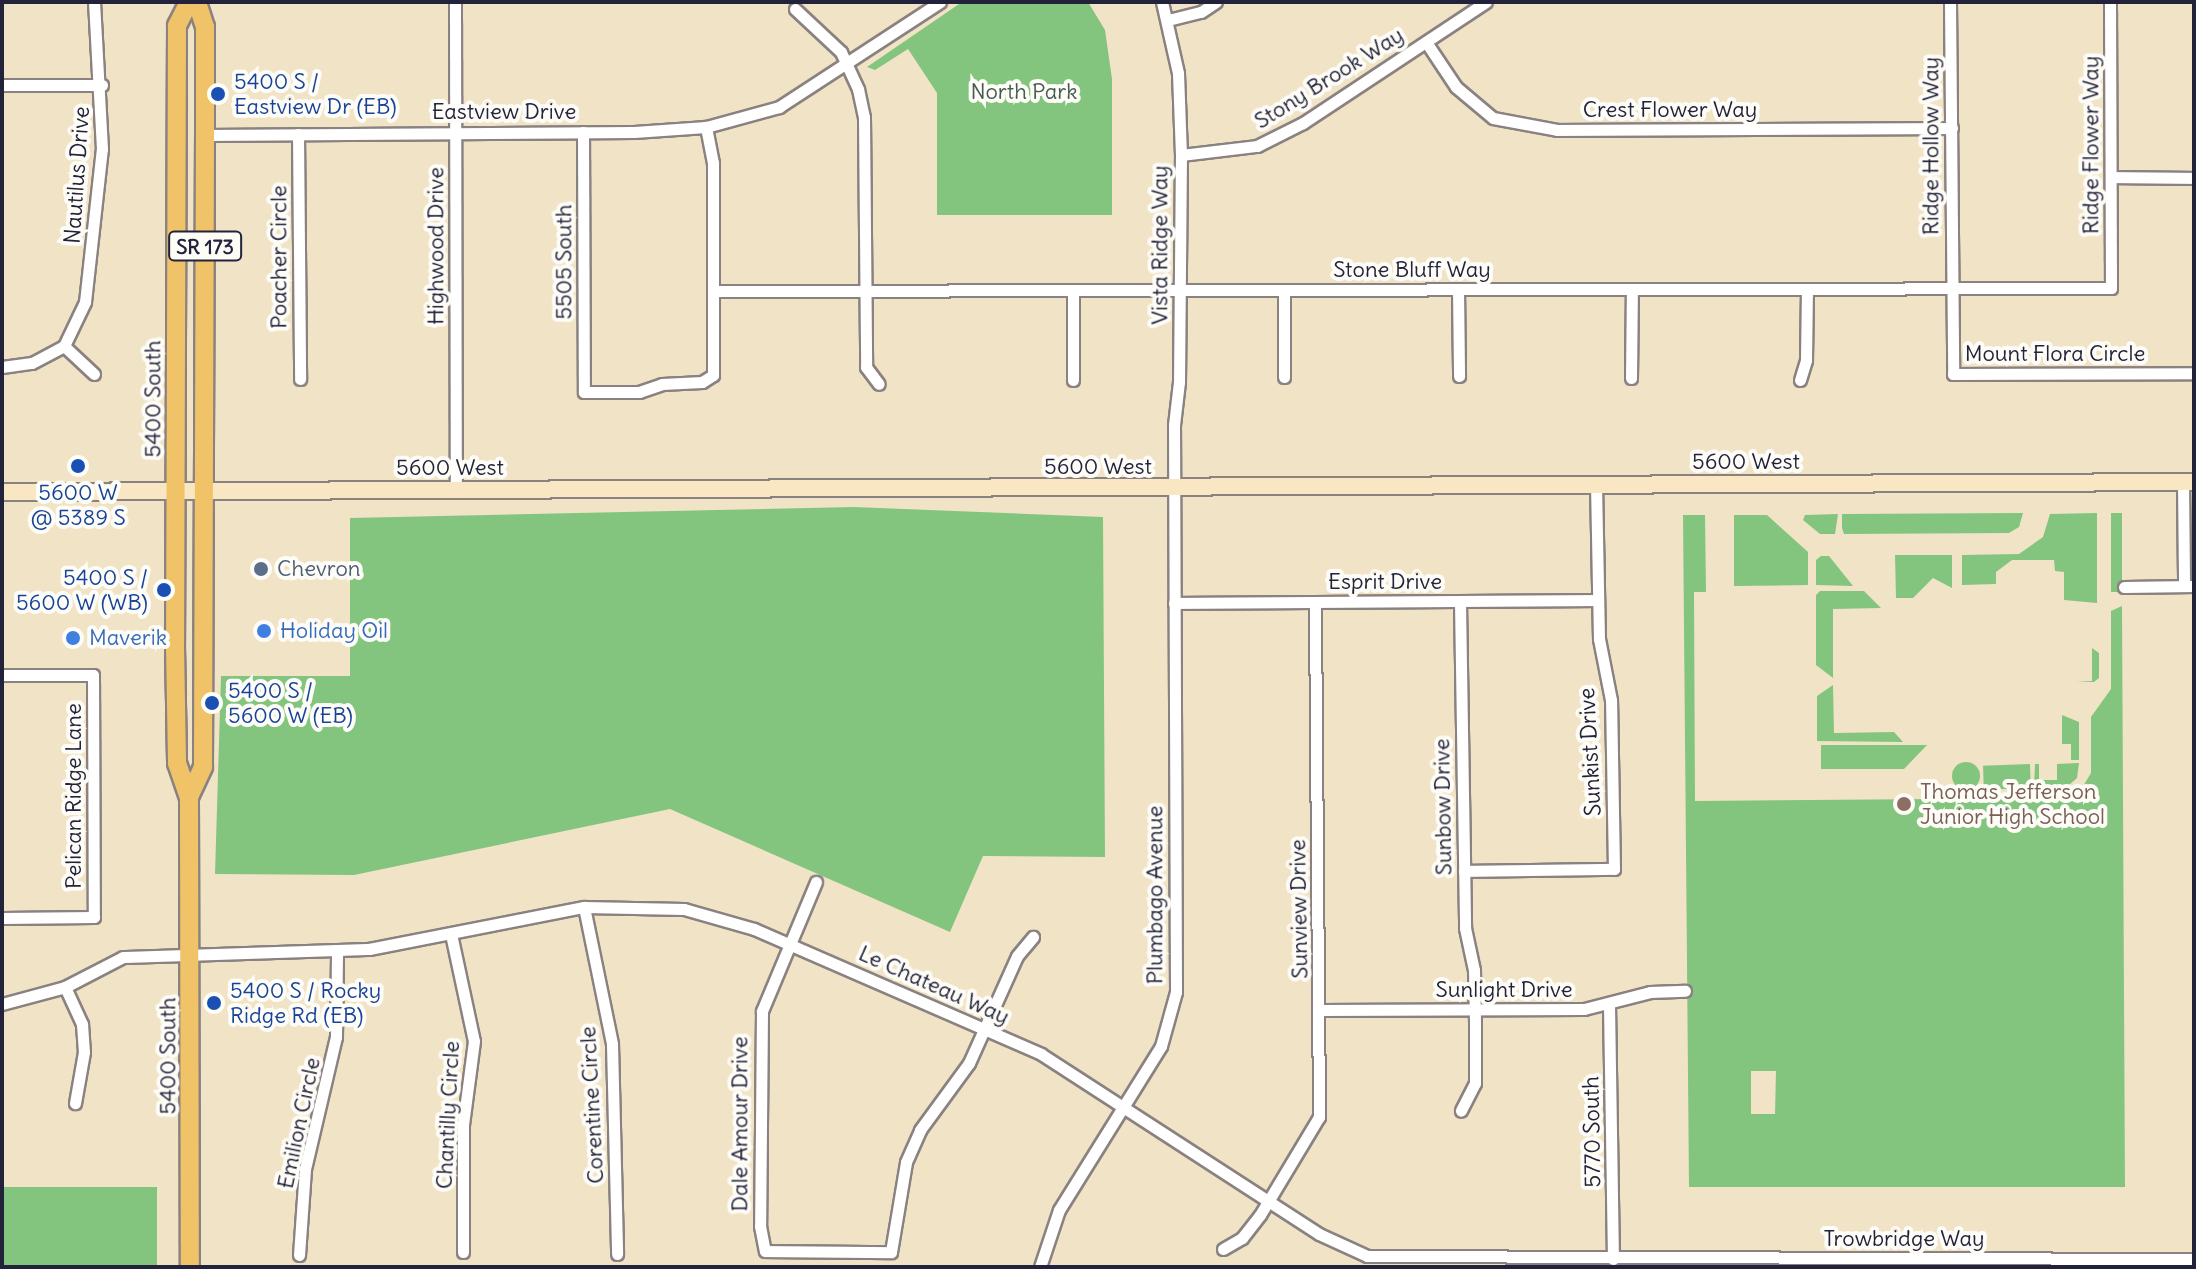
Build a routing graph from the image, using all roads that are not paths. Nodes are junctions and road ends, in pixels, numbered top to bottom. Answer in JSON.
{"nodes":[{"id":1,"x":94,"y":2,"type":"edge"},
{"id":2,"x":194,"y":2,"type":"edge"},
{"id":3,"x":455,"y":2,"type":"edge"},
{"id":4,"x":940,"y":2,"type":"edge"},
{"id":5,"x":1162,"y":2,"type":"edge"},
{"id":6,"x":1216,"y":2,"type":"edge"},
{"id":7,"x":1486,"y":2,"type":"edge"},
{"id":8,"x":1950,"y":2,"type":"edge"},
{"id":9,"x":2110,"y":2,"type":"edge"},
{"id":10,"x":795,"y":9,"type":"dead end"},
{"id":11,"x":1168,"y":20,"type":"junction"},
{"id":12,"x":1426,"y":42,"type":"junction"},
{"id":13,"x":848,"y":66,"type":"junction"},
{"id":14,"x":2,"y":85,"type":"edge"},
{"id":15,"x":102,"y":85,"type":"junction"},
{"id":16,"x":706,"y":127,"type":"junction"},
{"id":17,"x":1952,"y":128,"type":"junction"},
{"id":18,"x":583,"y":132,"type":"junction"},
{"id":19,"x":457,"y":133,"type":"junction"},
{"id":20,"x":298,"y":134,"type":"junction"},
{"id":21,"x":205,"y":135,"type":"junction"},
{"id":22,"x":1181,"y":155,"type":"junction"},
{"id":23,"x":2111,"y":177,"type":"junction"},
{"id":24,"x":2194,"y":178,"type":"edge"},
{"id":25,"x":2111,"y":288,"type":"joint"},
{"id":26,"x":1458,"y":289,"type":"junction"},
{"id":27,"x":1632,"y":289,"type":"junction"},
{"id":28,"x":1952,"y":289,"type":"junction"},
{"id":29,"x":865,"y":290,"type":"junction"},
{"id":30,"x":1073,"y":290,"type":"junction"},
{"id":31,"x":1179,"y":290,"type":"junction"},
{"id":32,"x":1284,"y":290,"type":"junction"},
{"id":33,"x":1807,"y":290,"type":"junction"},
{"id":34,"x":714,"y":291,"type":"junction"},
{"id":35,"x":64,"y":346,"type":"junction"},
{"id":36,"x":2,"y":367,"type":"edge"},
{"id":37,"x":2193,"y":373,"type":"edge"},
{"id":38,"x":94,"y":374,"type":"dead end"},
{"id":39,"x":1459,"y":376,"type":"dead end"},
{"id":40,"x":1284,"y":377,"type":"dead end"},
{"id":41,"x":1631,"y":378,"type":"dead end"},
{"id":42,"x":300,"y":379,"type":"dead end"},
{"id":43,"x":1073,"y":380,"type":"dead end"},
{"id":44,"x":1800,"y":380,"type":"dead end"},
{"id":45,"x":879,"y":384,"type":"dead end"},
{"id":46,"x":2188,"y":482,"type":"edge"},
{"id":47,"x":1596,"y":485,"type":"junction"},
{"id":48,"x":1175,"y":489,"type":"junction"},
{"id":49,"x":456,"y":490,"type":"junction"},
{"id":50,"x":176,"y":491,"type":"junction"},
{"id":51,"x":205,"y":491,"type":"junction"},
{"id":52,"x":2,"y":492,"type":"edge"},
{"id":53,"x":2189,"y":586,"type":"edge"},
{"id":54,"x":2124,"y":587,"type":"dead end"},
{"id":55,"x":1597,"y":600,"type":"junction"},
{"id":56,"x":1315,"y":602,"type":"junction"},
{"id":57,"x":1460,"y":602,"type":"junction"},
{"id":58,"x":1174,"y":603,"type":"junction"},
{"id":59,"x":2,"y":675,"type":"edge"},
{"id":60,"x":189,"y":797,"type":"junction"},
{"id":61,"x":1464,"y":871,"type":"junction"},
{"id":62,"x":816,"y":882,"type":"dead end"},
{"id":63,"x":584,"y":907,"type":"junction"},
{"id":64,"x":2,"y":918,"type":"edge"},
{"id":65,"x":451,"y":934,"type":"junction"},
{"id":66,"x":1033,"y":937,"type":"dead end"},
{"id":67,"x":789,"y":944,"type":"junction"},
{"id":68,"x":192,"y":951,"type":"junction"},
{"id":69,"x":337,"y":951,"type":"junction"},
{"id":70,"x":65,"y":987,"type":"junction"},
{"id":71,"x":1685,"y":991,"type":"dead end"},
{"id":72,"x":2,"y":1004,"type":"edge"},
{"id":73,"x":1609,"y":1005,"type":"junction"},
{"id":74,"x":1320,"y":1010,"type":"junction"},
{"id":75,"x":1475,"y":1010,"type":"junction"},
{"id":76,"x":985,"y":1029,"type":"junction"},
{"id":77,"x":75,"y":1103,"type":"dead end"},
{"id":78,"x":1127,"y":1107,"type":"junction"},
{"id":79,"x":1461,"y":1111,"type":"dead end"},
{"id":80,"x":1270,"y":1201,"type":"junction"},
{"id":81,"x":1223,"y":1249,"type":"dead end"},
{"id":82,"x":463,"y":1252,"type":"dead end"},
{"id":83,"x":617,"y":1254,"type":"dead end"},
{"id":84,"x":299,"y":1255,"type":"dead end"},
{"id":85,"x":1613,"y":1259,"type":"junction"},
{"id":86,"x":2194,"y":1259,"type":"edge"},
{"id":87,"x":190,"y":1267,"type":"edge"},
{"id":88,"x":1040,"y":1267,"type":"edge"}],
"edges":[{"from":1,"to":15,"type":"street","name":"Nautilus Drive"},
{"from":2,"to":21,"type":"main road","name":"5400 South","number":"SR 173"},
{"from":2,"to":50,"type":"main road","name":"5400 South","number":"SR 173"},
{"from":3,"to":19,"type":"street","name":"Highwood Drive"},
{"from":4,"to":13,"type":"street","name":"Eastview Drive"},
{"from":5,"to":11,"type":"street","name":"Vista Ridge Way"},
{"from":6,"to":11,"type":"street"},
{"from":7,"to":12,"type":"street","name":"Stony Brook Way"},
{"from":8,"to":17,"type":"street","name":"Ridge Hollow Way"},
{"from":9,"to":23,"type":"street","name":"Ridge Flower Way"},
{"from":10,"to":13,"type":"street"},
{"from":11,"to":22,"type":"street","name":"Vista Ridge Way"},
{"from":12,"to":17,"type":"street","name":"Crest Flower Way"},
{"from":12,"to":22,"type":"street","name":"Stony Brook Way"},
{"from":13,"to":16,"type":"street","name":"Eastview Drive"},
{"from":13,"to":29,"type":"street"},
{"from":14,"to":15,"type":"street"},
{"from":15,"to":35,"type":"street","name":"Nautilus Drive"},
{"from":16,"to":18,"type":"street","name":"Eastview Drive"},
{"from":16,"to":34,"type":"street"},
{"from":17,"to":28,"type":"street","name":"Ridge Hollow Way"},
{"from":18,"to":19,"type":"street","name":"Eastview Drive"},
{"from":18,"to":34,"type":"street","name":"5505 South"},
{"from":19,"to":20,"type":"street","name":"Eastview Drive"},
{"from":19,"to":49,"type":"street","name":"Highwood Drive"},
{"from":20,"to":21,"type":"street","name":"Eastview Drive"},
{"from":20,"to":42,"type":"street","name":"Poacher Circle"},
{"from":21,"to":51,"type":"main road","name":"5400 South","number":"SR 173"},
{"from":22,"to":31,"type":"street","name":"Vista Ridge Way"},
{"from":23,"to":24,"type":"street"},
{"from":23,"to":25,"type":"street","name":"Ridge Flower Way"},
{"from":25,"to":28,"type":"street","name":"Stone Bluff Way"},
{"from":26,"to":27,"type":"street","name":"Stone Bluff Way"},
{"from":26,"to":32,"type":"street","name":"Stone Bluff Way"},
{"from":26,"to":39,"type":"street"},
{"from":27,"to":33,"type":"street","name":"Stone Bluff Way"},
{"from":27,"to":41,"type":"street"},
{"from":28,"to":33,"type":"street","name":"Stone Bluff Way"},
{"from":28,"to":37,"type":"street","name":"Mount Flora Circle"},
{"from":29,"to":30,"type":"street","name":"Stone Bluff Way"},
{"from":29,"to":34,"type":"street","name":"Stone Bluff Way"},
{"from":29,"to":45,"type":"street"},
{"from":30,"to":31,"type":"street","name":"Stone Bluff Way"},
{"from":30,"to":43,"type":"street"},
{"from":31,"to":32,"type":"street","name":"Stone Bluff Way"},
{"from":31,"to":48,"type":"street","name":"Vista Ridge Way"},
{"from":32,"to":40,"type":"street"},
{"from":33,"to":44,"type":"street"},
{"from":35,"to":36,"type":"street"},
{"from":35,"to":38,"type":"street"},
{"from":46,"to":47,"type":"main road","name":"5600 West"},
{"from":46,"to":53,"type":"street"},
{"from":47,"to":48,"type":"main road","name":"5600 West"},
{"from":47,"to":55,"type":"street","name":"Sunkist Drive"},
{"from":48,"to":49,"type":"main road","name":"5600 West"},
{"from":48,"to":58,"type":"street","name":"Plumbago Avenue"},
{"from":49,"to":51,"type":"main road","name":"5600 West"},
{"from":50,"to":51,"type":"main road","name":"5600 West"},
{"from":50,"to":52,"type":"main road","name":"5600 West"},
{"from":50,"to":60,"type":"main road","name":"5400 South","number":"SR 173"},
{"from":51,"to":60,"type":"main road","name":"5400 South","number":"SR 173"},
{"from":53,"to":54,"type":"street"},
{"from":55,"to":57,"type":"street","name":"Esprit Drive"},
{"from":55,"to":61,"type":"street","name":"Sunkist Drive"},
{"from":56,"to":57,"type":"street","name":"Esprit Drive"},
{"from":56,"to":58,"type":"street","name":"Esprit Drive"},
{"from":56,"to":74,"type":"street","name":"Sunview Drive"},
{"from":57,"to":61,"type":"street","name":"Sunbow Drive"},
{"from":58,"to":78,"type":"street","name":"Plumbago Avenue"},
{"from":59,"to":64,"type":"street","name":"Pelican Ridge Lane"},
{"from":60,"to":68,"type":"main road","name":"5400 South","number":"SR 173"},
{"from":61,"to":75,"type":"street","name":"Sunbow Drive"},
{"from":62,"to":67,"type":"street","name":"Dale Amour Drive"},
{"from":63,"to":65,"type":"street","name":"Le Chateau Way"},
{"from":63,"to":67,"type":"street","name":"Le Chateau Way"},
{"from":63,"to":83,"type":"street","name":"Corentine Circle"},
{"from":65,"to":69,"type":"street","name":"Le Chateau Way"},
{"from":65,"to":82,"type":"street","name":"Chantilly Circle"},
{"from":66,"to":76,"type":"street"},
{"from":67,"to":76,"type":"street","name":"Le Chateau Way"},
{"from":67,"to":76,"type":"street","name":"Dale Amour Drive"},
{"from":68,"to":69,"type":"street","name":"Le Chateau Way"},
{"from":68,"to":70,"type":"street","name":"Le Chateau Way"},
{"from":68,"to":87,"type":"main road","name":"5400 South","number":"SR 173"},
{"from":69,"to":84,"type":"street","name":"Emilion Circle"},
{"from":70,"to":72,"type":"street","name":"Le Chateau Way"},
{"from":70,"to":77,"type":"street"},
{"from":71,"to":73,"type":"street","name":"Sunlight Drive"},
{"from":73,"to":75,"type":"street","name":"Sunlight Drive"},
{"from":73,"to":85,"type":"street","name":"5770 South"},
{"from":74,"to":75,"type":"street","name":"Sunlight Drive"},
{"from":74,"to":80,"type":"street","name":"Sunview Drive"},
{"from":75,"to":79,"type":"street","name":"Sunbow Drive"},
{"from":76,"to":78,"type":"street","name":"Le Chateau Way"},
{"from":78,"to":80,"type":"street","name":"Le Chateau Way"},
{"from":78,"to":88,"type":"street","name":"Plumbago Avenue"},
{"from":80,"to":81,"type":"street","name":"Sunview Drive"},
{"from":80,"to":85,"type":"street","name":"Le Chateau Way"},
{"from":85,"to":86,"type":"street","name":"Trowbridge Way"}]}
